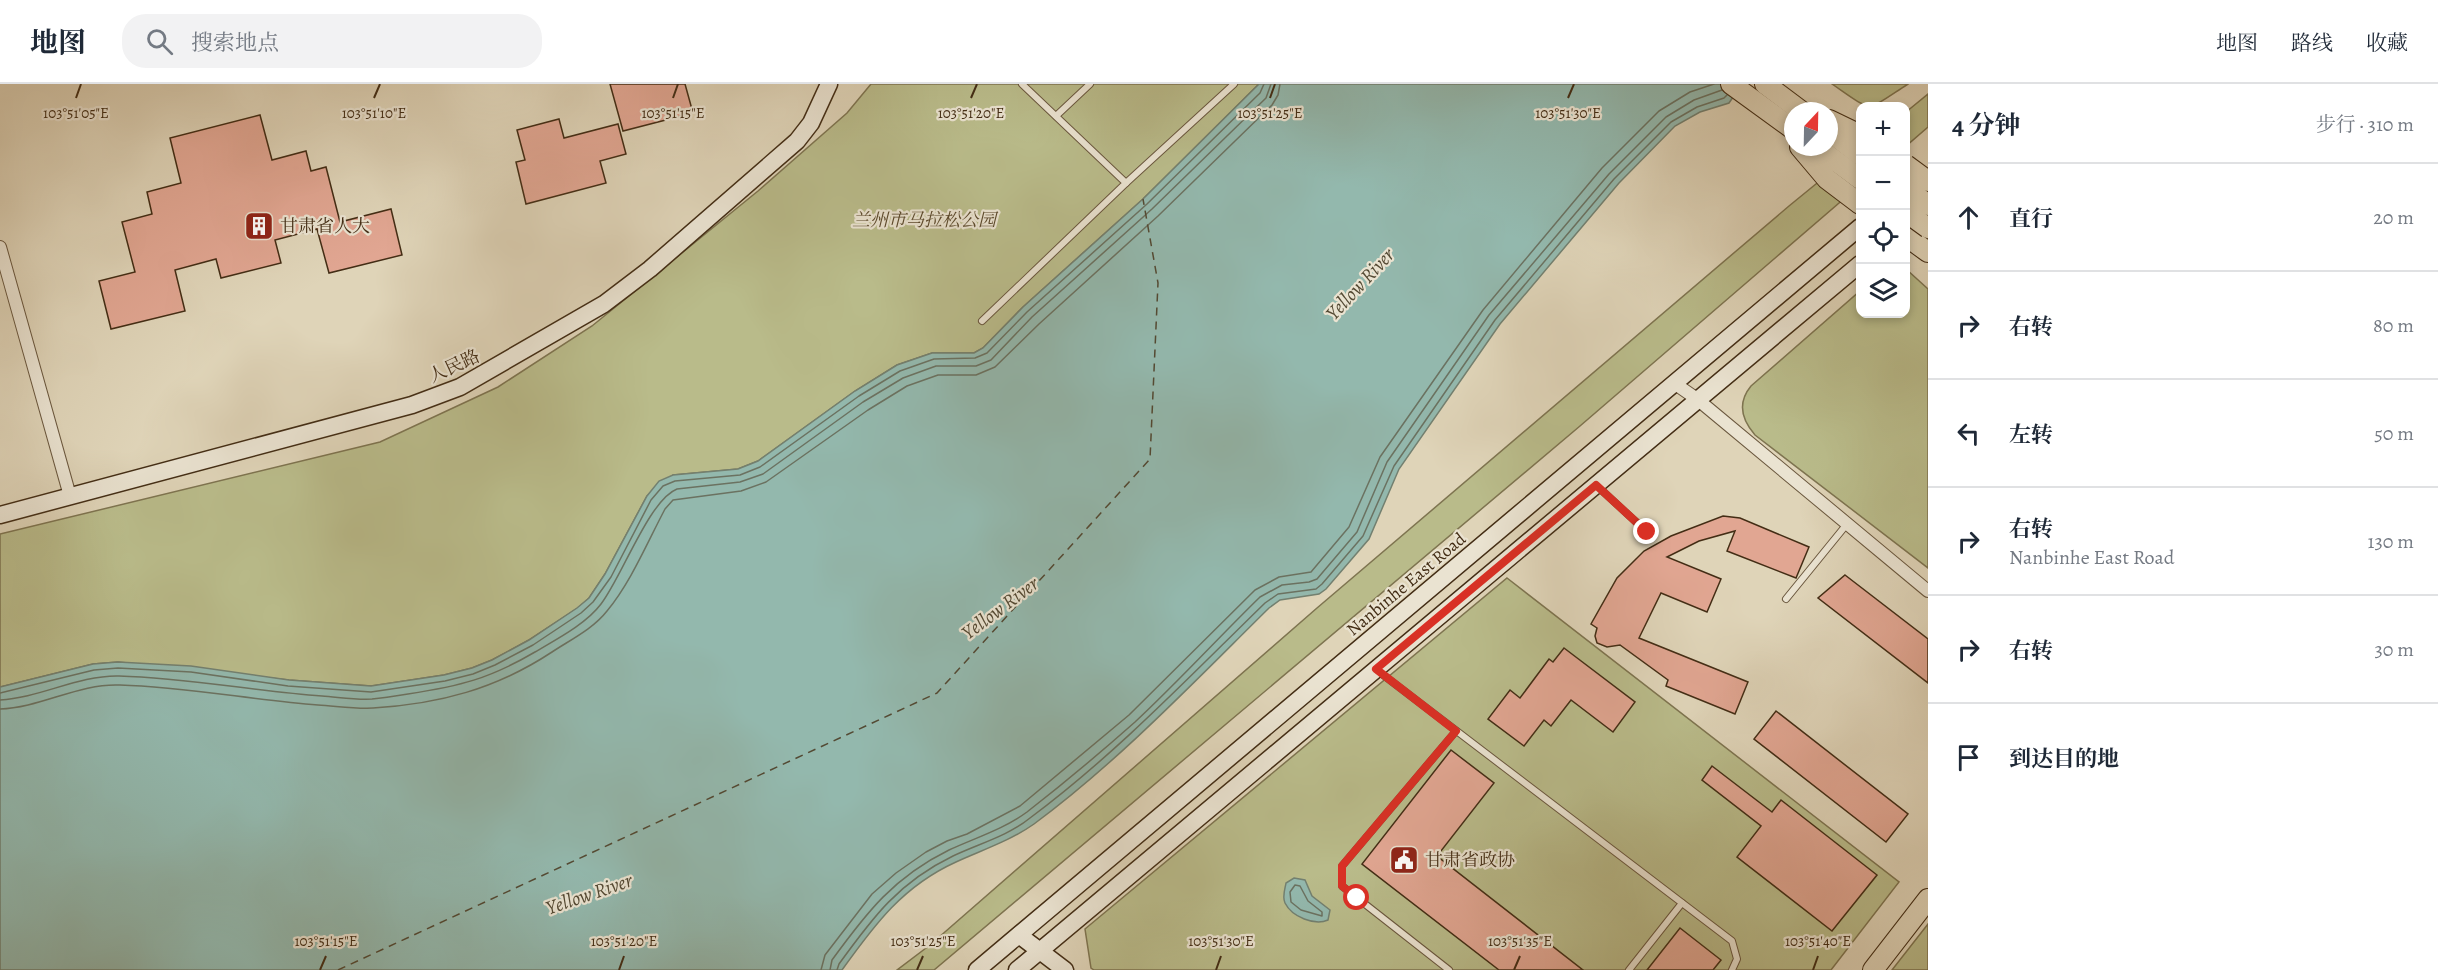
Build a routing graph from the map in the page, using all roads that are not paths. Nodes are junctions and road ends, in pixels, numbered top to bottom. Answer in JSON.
{"nodes":[{"id":1,"x":829,"y":84,"type":"edge"},
{"id":2,"x":1023,"y":84,"type":"edge"},
{"id":3,"x":1090,"y":84,"type":"edge"},
{"id":4,"x":1234,"y":84,"type":"edge"},
{"id":5,"x":1731,"y":84,"type":"edge"},
{"id":6,"x":1764,"y":84,"type":"edge"},
{"id":7,"x":1789,"y":102,"type":"edge"},
{"id":8,"x":1774,"y":115,"type":"junction"},
{"id":9,"x":1056,"y":116,"type":"junction"},
{"id":10,"x":1784,"y":122,"type":"edge"},
{"id":11,"x":1838,"y":124,"type":"edge"},
{"id":12,"x":1784,"y":127,"type":"edge"},
{"id":13,"x":1856,"y":133,"type":"edge"},
{"id":14,"x":1838,"y":138,"type":"edge"},
{"id":15,"x":1856,"y":152,"type":"edge"},
{"id":16,"x":1808,"y":156,"type":"edge"},
{"id":17,"x":1829,"y":156,"type":"edge"},
{"id":18,"x":1910,"y":169,"type":"edge"},
{"id":19,"x":1928,"y":170,"type":"edge"},
{"id":20,"x":1856,"y":176,"type":"edge"},
{"id":21,"x":1928,"y":182,"type":"edge"},
{"id":22,"x":1126,"y":183,"type":"junction"},
{"id":23,"x":1910,"y":185,"type":"edge"},
{"id":24,"x":1910,"y":193,"type":"edge"},
{"id":25,"x":1856,"y":201,"type":"edge"},
{"id":26,"x":1928,"y":206,"type":"edge"},
{"id":27,"x":1910,"y":215,"type":"edge"},
{"id":28,"x":1910,"y":222,"type":"edge"},
{"id":29,"x":1928,"y":228,"type":"edge"},
{"id":30,"x":1856,"y":230,"type":"edge"},
{"id":31,"x":1910,"y":239,"type":"edge"},
{"id":32,"x":0,"y":247,"type":"edge"},
{"id":33,"x":1928,"y":252,"type":"edge"},
{"id":34,"x":1856,"y":267,"type":"edge"},
{"id":35,"x":982,"y":321,"type":"dead end"},
{"id":36,"x":1674,"y":383,"type":"junction"},
{"id":37,"x":1697,"y":399,"type":"junction"},
{"id":38,"x":1596,"y":485,"type":"junction"},
{"id":39,"x":70,"y":496,"type":"junction"},
{"id":40,"x":0,"y":514,"type":"edge"},
{"id":41,"x":1847,"y":524,"type":"junction"},
{"id":42,"x":1647,"y":532,"type":"dead end"},
{"id":43,"x":1928,"y":591,"type":"edge"},
{"id":44,"x":1786,"y":599,"type":"dead end"},
{"id":45,"x":1376,"y":669,"type":"junction"},
{"id":46,"x":1456,"y":731,"type":"junction"},
{"id":47,"x":1928,"y":899,"type":"edge"},
{"id":48,"x":1682,"y":903,"type":"junction"},
{"id":49,"x":1019,"y":935,"type":"junction"},
{"id":50,"x":1040,"y":951,"type":"junction"},
{"id":51,"x":977,"y":970,"type":"edge"},
{"id":52,"x":1017,"y":970,"type":"edge"},
{"id":53,"x":1065,"y":970,"type":"edge"},
{"id":54,"x":1449,"y":970,"type":"edge"},
{"id":55,"x":1629,"y":970,"type":"edge"},
{"id":56,"x":1732,"y":970,"type":"edge"},
{"id":57,"x":1873,"y":970,"type":"edge"}],
"edges":[{"from":1,"to":39,"type":"main road","name":"人民路"},
{"from":2,"to":9,"type":"lane"},
{"from":3,"to":9,"type":"lane"},
{"from":4,"to":22,"type":"lane"},
{"from":5,"to":8,"type":"main road"},
{"from":6,"to":7,"type":"main road"},
{"from":8,"to":10,"type":"main road"},
{"from":8,"to":12,"type":"main road"},
{"from":9,"to":22,"type":"lane"},
{"from":11,"to":13,"type":"main road"},
{"from":14,"to":15,"type":"main road"},
{"from":16,"to":25,"type":"main road"},
{"from":17,"to":20,"type":"main road"},
{"from":18,"to":21,"type":"main road","bridge":true},
{"from":19,"to":23,"type":"main road"},
{"from":22,"to":35,"type":"lane"},
{"from":24,"to":26,"type":"main road","bridge":true},
{"from":26,"to":28,"type":"main road"},
{"from":27,"to":29,"type":"main road","bridge":true},
{"from":30,"to":36,"type":"main road","name":"Nanbinhe East Road"},
{"from":31,"to":33,"type":"main road"},
{"from":32,"to":39,"type":"street"},
{"from":34,"to":37,"type":"main road"},
{"from":36,"to":37,"type":"street"},
{"from":36,"to":49,"type":"main road","name":"Nanbinhe East Road"},
{"from":37,"to":38,"type":"main road"},
{"from":37,"to":41,"type":"street"},
{"from":38,"to":42,"type":"lane"},
{"from":38,"to":45,"type":"main road"},
{"from":39,"to":40,"type":"main road","name":"人民路"},
{"from":41,"to":43,"type":"street"},
{"from":41,"to":44,"type":"lane"},
{"from":45,"to":46,"type":"lane"},
{"from":45,"to":50,"type":"main road"},
{"from":46,"to":48,"type":"lane"},
{"from":46,"to":54,"type":"lane"},
{"from":47,"to":57,"type":"main road"},
{"from":48,"to":55,"type":"lane"},
{"from":48,"to":56,"type":"lane"},
{"from":49,"to":50,"type":"main road"},
{"from":49,"to":51,"type":"main road","name":"Nanbinhe East Road"},
{"from":50,"to":52,"type":"main road"},
{"from":50,"to":53,"type":"main road"}]}
